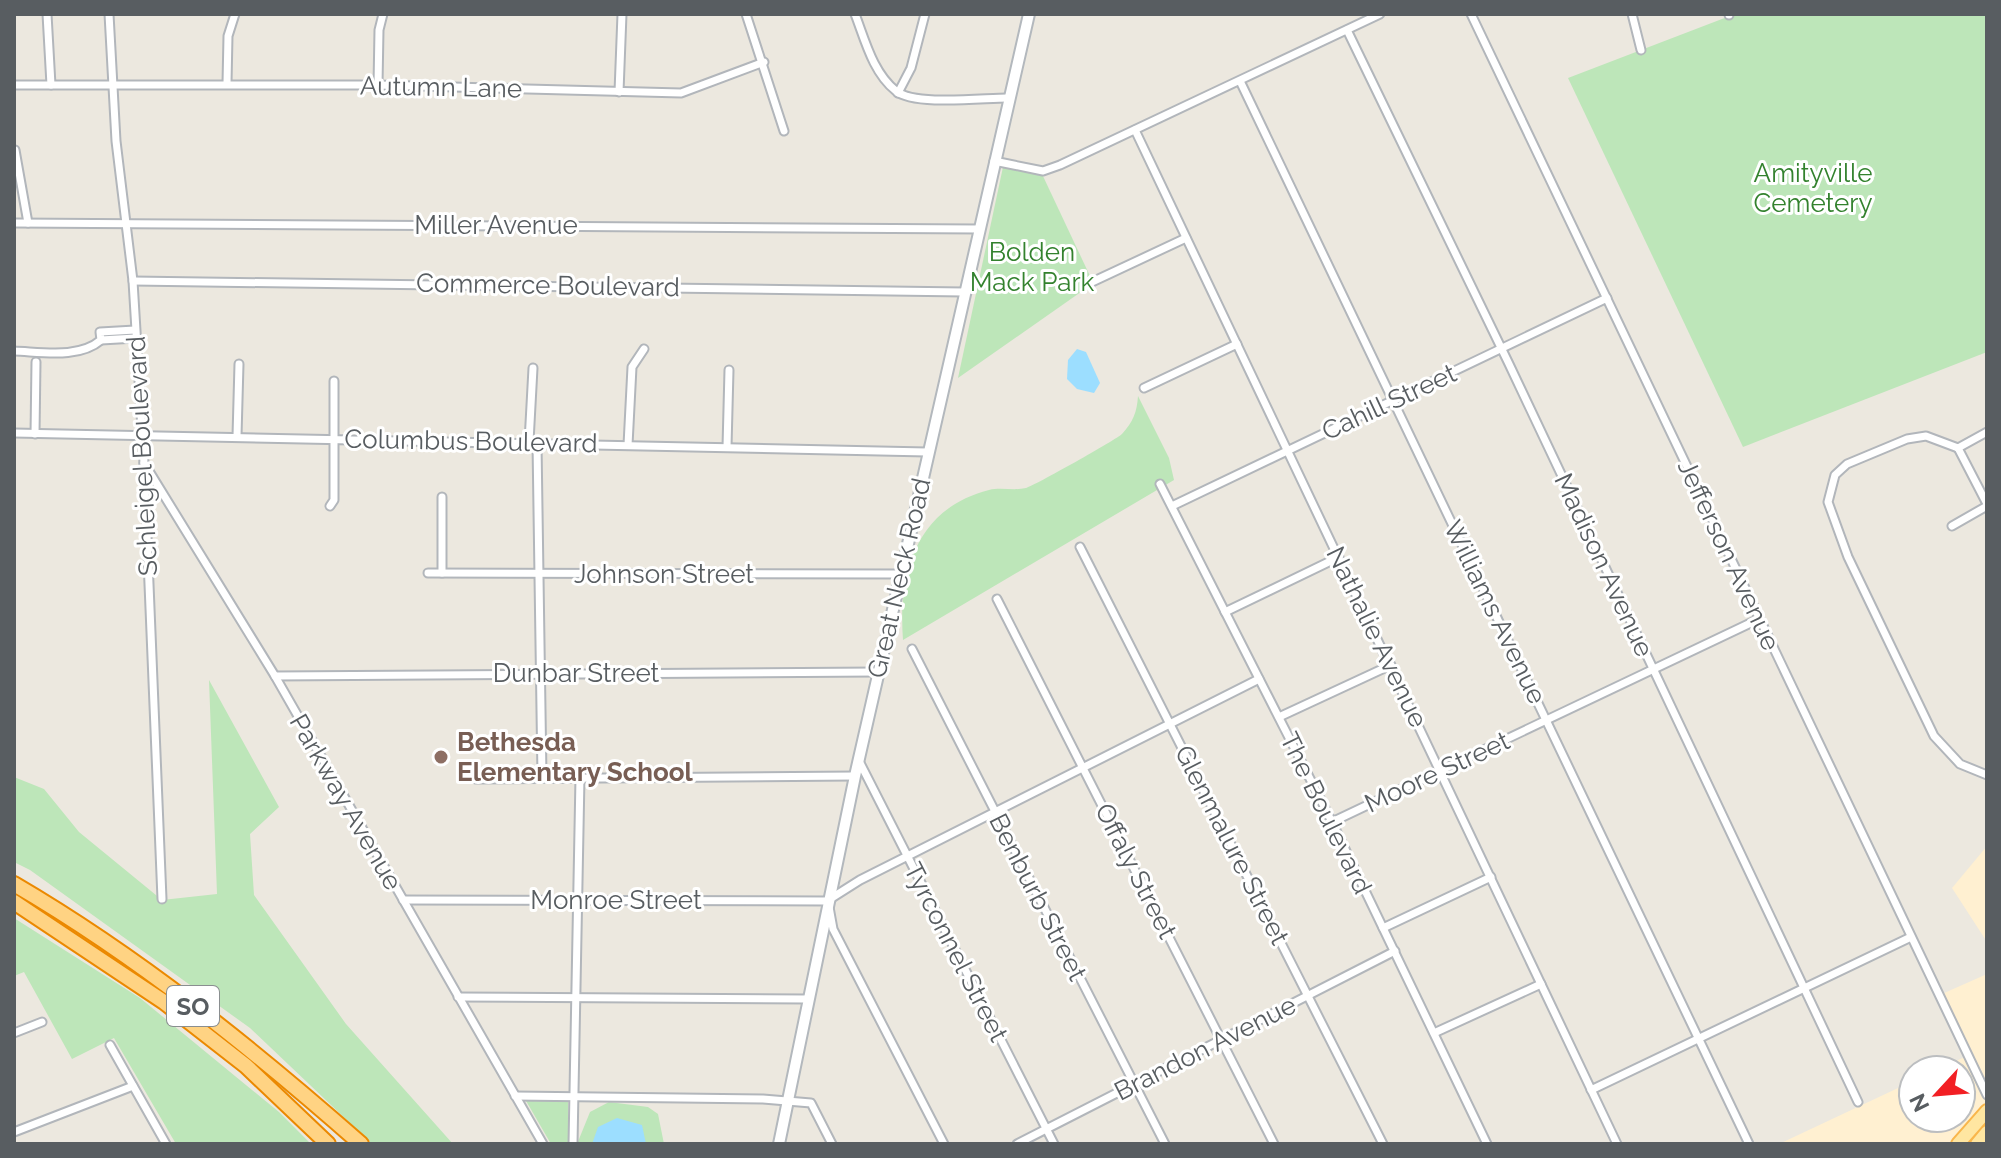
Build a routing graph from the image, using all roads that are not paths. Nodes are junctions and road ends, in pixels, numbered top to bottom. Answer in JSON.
{"nodes":[{"id":1,"x":47,"y":14,"type":"edge"},
{"id":2,"x":109,"y":14,"type":"edge"},
{"id":3,"x":235,"y":14,"type":"edge"},
{"id":4,"x":383,"y":14,"type":"edge"},
{"id":5,"x":622,"y":14,"type":"edge"},
{"id":6,"x":746,"y":14,"type":"edge"},
{"id":7,"x":855,"y":14,"type":"edge"},
{"id":8,"x":925,"y":14,"type":"edge"},
{"id":9,"x":1029,"y":14,"type":"edge"},
{"id":10,"x":1380,"y":14,"type":"edge"},
{"id":11,"x":1471,"y":14,"type":"edge"},
{"id":12,"x":1632,"y":14,"type":"edge"},
{"id":13,"x":1347,"y":30,"type":"junction"},
{"id":14,"x":1641,"y":50,"type":"dead end"},
{"id":15,"x":764,"y":62,"type":"junction"},
{"id":16,"x":1240,"y":81,"type":"junction"},
{"id":17,"x":113,"y":83,"type":"junction"},
{"id":18,"x":227,"y":83,"type":"junction"},
{"id":19,"x":14,"y":85,"type":"edge"},
{"id":20,"x":51,"y":85,"type":"junction"},
{"id":21,"x":378,"y":85,"type":"junction"},
{"id":22,"x":619,"y":92,"type":"junction"},
{"id":23,"x":898,"y":93,"type":"junction"},
{"id":24,"x":1007,"y":98,"type":"junction"},
{"id":25,"x":1135,"y":130,"type":"junction"},
{"id":26,"x":784,"y":131,"type":"dead end"},
{"id":27,"x":15,"y":150,"type":"edge"},
{"id":28,"x":994,"y":161,"type":"junction"},
{"id":29,"x":14,"y":223,"type":"edge"},
{"id":30,"x":28,"y":223,"type":"junction"},
{"id":31,"x":127,"y":224,"type":"junction"},
{"id":32,"x":979,"y":229,"type":"junction"},
{"id":33,"x":1186,"y":238,"type":"junction"},
{"id":34,"x":133,"y":281,"type":"junction"},
{"id":35,"x":1092,"y":282,"type":"dead end"},
{"id":36,"x":964,"y":292,"type":"junction"},
{"id":37,"x":1607,"y":298,"type":"junction"},
{"id":38,"x":136,"y":334,"type":"junction"},
{"id":39,"x":1237,"y":344,"type":"junction"},
{"id":40,"x":644,"y":349,"type":"dead end"},
{"id":41,"x":1500,"y":349,"type":"junction"},
{"id":42,"x":14,"y":351,"type":"edge"},
{"id":43,"x":36,"y":362,"type":"dead end"},
{"id":44,"x":239,"y":364,"type":"dead end"},
{"id":45,"x":533,"y":368,"type":"dead end"},
{"id":46,"x":729,"y":370,"type":"dead end"},
{"id":47,"x":334,"y":381,"type":"dead end"},
{"id":48,"x":1144,"y":388,"type":"dead end"},
{"id":49,"x":1394,"y":400,"type":"junction"},
{"id":50,"x":1987,"y":432,"type":"edge"},
{"id":51,"x":14,"y":433,"type":"edge"},
{"id":52,"x":35,"y":434,"type":"junction"},
{"id":53,"x":141,"y":435,"type":"junction"},
{"id":54,"x":237,"y":436,"type":"junction"},
{"id":55,"x":334,"y":438,"type":"junction"},
{"id":56,"x":533,"y":443,"type":"junction"},
{"id":57,"x":628,"y":445,"type":"junction"},
{"id":58,"x":727,"y":447,"type":"junction"},
{"id":59,"x":1958,"y":448,"type":"junction"},
{"id":60,"x":1288,"y":450,"type":"junction"},
{"id":61,"x":927,"y":452,"type":"junction"},
{"id":62,"x":144,"y":463,"type":"junction"},
{"id":63,"x":1160,"y":484,"type":"dead end"},
{"id":64,"x":442,"y":497,"type":"dead end"},
{"id":65,"x":1987,"y":505,"type":"edge"},
{"id":66,"x":330,"y":506,"type":"dead end"},
{"id":67,"x":1172,"y":506,"type":"junction"},
{"id":68,"x":1952,"y":526,"type":"dead end"},
{"id":69,"x":1080,"y":547,"type":"dead end"},
{"id":70,"x":1339,"y":557,"type":"junction"},
{"id":71,"x":428,"y":573,"type":"dead end"},
{"id":72,"x":442,"y":573,"type":"junction"},
{"id":73,"x":539,"y":574,"type":"junction"},
{"id":74,"x":900,"y":574,"type":"junction"},
{"id":75,"x":997,"y":599,"type":"dead end"},
{"id":76,"x":1225,"y":612,"type":"junction"},
{"id":77,"x":1759,"y":619,"type":"junction"},
{"id":78,"x":912,"y":649,"type":"dead end"},
{"id":79,"x":1391,"y":665,"type":"junction"},
{"id":80,"x":1654,"y":669,"type":"junction"},
{"id":81,"x":540,"y":672,"type":"junction"},
{"id":82,"x":878,"y":672,"type":"junction"},
{"id":83,"x":275,"y":676,"type":"junction"},
{"id":84,"x":1259,"y":679,"type":"junction"},
{"id":85,"x":1279,"y":717,"type":"junction"},
{"id":86,"x":1547,"y":720,"type":"junction"},
{"id":87,"x":1171,"y":723,"type":"junction"},
{"id":88,"x":859,"y":760,"type":"junction"},
{"id":89,"x":1083,"y":767,"type":"junction"},
{"id":90,"x":1442,"y":771,"type":"junction"},
{"id":91,"x":1987,"y":775,"type":"edge"},
{"id":92,"x":855,"y":776,"type":"junction"},
{"id":93,"x":542,"y":777,"type":"junction"},
{"id":94,"x":580,"y":777,"type":"junction"},
{"id":95,"x":476,"y":779,"type":"dead end"},
{"id":96,"x":995,"y":813,"type":"junction"},
{"id":97,"x":1332,"y":822,"type":"junction"},
{"id":98,"x":907,"y":856,"type":"junction"},
{"id":99,"x":1491,"y":877,"type":"junction"},
{"id":100,"x":14,"y":884,"type":"edge"},
{"id":101,"x":162,"y":899,"type":"dead end"},
{"id":102,"x":576,"y":899,"type":"junction"},
{"id":103,"x":403,"y":900,"type":"junction"},
{"id":104,"x":828,"y":901,"type":"junction"},
{"id":105,"x":14,"y":902,"type":"edge"},
{"id":106,"x":1383,"y":928,"type":"junction"},
{"id":107,"x":1911,"y":937,"type":"junction"},
{"id":108,"x":1395,"y":951,"type":"junction"},
{"id":109,"x":1541,"y":984,"type":"junction"},
{"id":110,"x":1805,"y":988,"type":"junction"},
{"id":111,"x":1308,"y":996,"type":"junction"},
{"id":112,"x":458,"y":997,"type":"junction"},
{"id":113,"x":575,"y":998,"type":"junction"},
{"id":114,"x":807,"y":999,"type":"junction"},
{"id":115,"x":42,"y":1022,"type":"dead end"},
{"id":116,"x":14,"y":1033,"type":"edge"},
{"id":117,"x":1434,"y":1033,"type":"junction"},
{"id":118,"x":1220,"y":1039,"type":"junction"},
{"id":119,"x":1698,"y":1039,"type":"junction"},
{"id":120,"x":110,"y":1045,"type":"dead end"},
{"id":121,"x":1134,"y":1084,"type":"junction"},
{"id":122,"x":133,"y":1086,"type":"junction"},
{"id":123,"x":1591,"y":1090,"type":"junction"},
{"id":124,"x":574,"y":1095,"type":"junction"},
{"id":125,"x":1987,"y":1095,"type":"edge"},
{"id":126,"x":515,"y":1096,"type":"junction"},
{"id":127,"x":789,"y":1101,"type":"junction"},
{"id":128,"x":1858,"y":1102,"type":"dead end"},
{"id":129,"x":1987,"y":1111,"type":"edge"},
{"id":130,"x":1046,"y":1129,"type":"junction"},
{"id":131,"x":14,"y":1132,"type":"edge"},
{"id":132,"x":1987,"y":1132,"type":"edge"},
{"id":133,"x":166,"y":1144,"type":"edge"},
{"id":134,"x":328,"y":1144,"type":"edge"},
{"id":135,"x":361,"y":1144,"type":"edge"},
{"id":136,"x":543,"y":1144,"type":"edge"},
{"id":137,"x":573,"y":1144,"type":"edge"},
{"id":138,"x":779,"y":1144,"type":"edge"},
{"id":139,"x":832,"y":1144,"type":"edge"},
{"id":140,"x":944,"y":1144,"type":"edge"},
{"id":141,"x":1017,"y":1144,"type":"edge"},
{"id":142,"x":1054,"y":1144,"type":"edge"},
{"id":143,"x":1165,"y":1144,"type":"edge"},
{"id":144,"x":1274,"y":1144,"type":"edge"},
{"id":145,"x":1383,"y":1144,"type":"edge"},
{"id":146,"x":1487,"y":1144,"type":"edge"},
{"id":147,"x":1617,"y":1144,"type":"edge"},
{"id":148,"x":1749,"y":1144,"type":"edge"},
{"id":149,"x":1958,"y":1144,"type":"edge"},
{"id":150,"x":1977,"y":1144,"type":"edge"}],
"edges":[{"from":1,"to":20,"type":"street"},
{"from":2,"to":17,"type":"street","name":"Schleigel Boulevard"},
{"from":3,"to":18,"type":"street"},
{"from":4,"to":21,"type":"street"},
{"from":5,"to":22,"type":"street"},
{"from":6,"to":15,"type":"street"},
{"from":7,"to":23,"type":"street"},
{"from":8,"to":23,"type":"street"},
{"from":9,"to":24,"type":"main road","name":"Great Neck Road"},
{"from":10,"to":13,"type":"street"},
{"from":11,"to":37,"type":"street","name":"Jefferson Avenue"},
{"from":12,"to":14,"type":"street"},
{"from":13,"to":16,"type":"street"},
{"from":13,"to":41,"type":"street","name":"Madison Avenue"},
{"from":15,"to":22,"type":"street","name":"Autumn Lane"},
{"from":15,"to":26,"type":"street"},
{"from":16,"to":25,"type":"street"},
{"from":16,"to":49,"type":"street","name":"Williams Avenue"},
{"from":17,"to":18,"type":"street","name":"Autumn Lane"},
{"from":17,"to":20,"type":"street","name":"Autumn Lane"},
{"from":17,"to":31,"type":"street","name":"Schleigel Boulevard"},
{"from":18,"to":21,"type":"street","name":"Autumn Lane"},
{"from":19,"to":20,"type":"street","name":"Autumn Lane"},
{"from":21,"to":22,"type":"street","name":"Autumn Lane"},
{"from":23,"to":24,"type":"street"},
{"from":24,"to":28,"type":"main road","name":"Great Neck Road"},
{"from":25,"to":28,"type":"street"},
{"from":25,"to":33,"type":"street","name":"Nathalie Avenue"},
{"from":27,"to":30,"type":"street"},
{"from":28,"to":32,"type":"main road","name":"Great Neck Road"},
{"from":29,"to":30,"type":"street","name":"Miller Avenue"},
{"from":30,"to":31,"type":"street","name":"Miller Avenue"},
{"from":31,"to":32,"type":"street","name":"Miller Avenue"},
{"from":31,"to":34,"type":"street","name":"Schleigel Boulevard"},
{"from":32,"to":36,"type":"main road","name":"Great Neck Road"},
{"from":33,"to":35,"type":"street"},
{"from":33,"to":39,"type":"street","name":"Nathalie Avenue"},
{"from":34,"to":36,"type":"street","name":"Commerce Boulevard"},
{"from":34,"to":38,"type":"street","name":"Schleigel Boulevard"},
{"from":36,"to":61,"type":"main road","name":"Great Neck Road"},
{"from":37,"to":41,"type":"street","name":"Cahill Street"},
{"from":37,"to":77,"type":"street","name":"Jefferson Avenue"},
{"from":38,"to":42,"type":"street"},
{"from":38,"to":53,"type":"street","name":"Schleigel Boulevard"},
{"from":39,"to":48,"type":"street"},
{"from":39,"to":60,"type":"street","name":"Nathalie Avenue"},
{"from":40,"to":57,"type":"street"},
{"from":41,"to":49,"type":"street","name":"Cahill Street"},
{"from":41,"to":80,"type":"street","name":"Madison Avenue"},
{"from":43,"to":52,"type":"street"},
{"from":44,"to":54,"type":"street"},
{"from":45,"to":56,"type":"street"},
{"from":46,"to":58,"type":"street"},
{"from":47,"to":55,"type":"street"},
{"from":49,"to":60,"type":"street","name":"Cahill Street"},
{"from":49,"to":86,"type":"street","name":"Williams Avenue"},
{"from":50,"to":59,"type":"street"},
{"from":51,"to":52,"type":"street","name":"Columbus Boulevard"},
{"from":52,"to":53,"type":"street","name":"Columbus Boulevard"},
{"from":53,"to":54,"type":"street","name":"Columbus Boulevard"},
{"from":53,"to":62,"type":"street","name":"Schleigel Boulevard"},
{"from":54,"to":55,"type":"street","name":"Columbus Boulevard"},
{"from":55,"to":56,"type":"street","name":"Columbus Boulevard"},
{"from":55,"to":66,"type":"street"},
{"from":56,"to":57,"type":"street","name":"Columbus Boulevard"},
{"from":56,"to":73,"type":"street"},
{"from":57,"to":58,"type":"street","name":"Columbus Boulevard"},
{"from":58,"to":61,"type":"street","name":"Columbus Boulevard"},
{"from":59,"to":65,"type":"street"},
{"from":59,"to":91,"type":"street"},
{"from":60,"to":67,"type":"street","name":"Cahill Street"},
{"from":60,"to":70,"type":"street","name":"Nathalie Avenue"},
{"from":61,"to":74,"type":"main road","name":"Great Neck Road"},
{"from":62,"to":83,"type":"street","name":"Parkway Avenue"},
{"from":62,"to":101,"type":"street","name":"Schleigel Boulevard"},
{"from":63,"to":67,"type":"street","name":"The Boulevard"},
{"from":64,"to":72,"type":"street"},
{"from":65,"to":68,"type":"street"},
{"from":67,"to":76,"type":"street","name":"The Boulevard"},
{"from":69,"to":87,"type":"street","name":"Glenmalure Street"},
{"from":70,"to":76,"type":"street"},
{"from":70,"to":79,"type":"street","name":"Nathalie Avenue"},
{"from":71,"to":72,"type":"street","name":"Johnson Street"},
{"from":72,"to":73,"type":"street","name":"Johnson Street"},
{"from":73,"to":74,"type":"street","name":"Johnson Street"},
{"from":73,"to":81,"type":"street"},
{"from":74,"to":82,"type":"main road","name":"Great Neck Road"},
{"from":75,"to":89,"type":"street","name":"Offaly Street"},
{"from":76,"to":84,"type":"street","name":"The Boulevard"},
{"from":77,"to":80,"type":"street","name":"Moore Street"},
{"from":77,"to":107,"type":"street","name":"Jefferson Avenue"},
{"from":78,"to":96,"type":"street","name":"Benburb Street"},
{"from":79,"to":85,"type":"street"},
{"from":79,"to":90,"type":"street","name":"Nathalie Avenue"},
{"from":80,"to":86,"type":"street","name":"Moore Street"},
{"from":80,"to":110,"type":"street","name":"Madison Avenue"},
{"from":81,"to":82,"type":"street","name":"Dunbar Street"},
{"from":81,"to":83,"type":"street","name":"Dunbar Street"},
{"from":81,"to":93,"type":"street"},
{"from":82,"to":88,"type":"main road","name":"Great Neck Road"},
{"from":83,"to":103,"type":"street","name":"Parkway Avenue"},
{"from":84,"to":85,"type":"street","name":"The Boulevard"},
{"from":84,"to":87,"type":"street"},
{"from":85,"to":97,"type":"street","name":"The Boulevard"},
{"from":86,"to":90,"type":"street","name":"Moore Street"},
{"from":86,"to":119,"type":"street","name":"Williams Avenue"},
{"from":87,"to":89,"type":"street"},
{"from":87,"to":111,"type":"street","name":"Glenmalure Street"},
{"from":88,"to":92,"type":"main road","name":"Great Neck Road"},
{"from":88,"to":98,"type":"street","name":"Tyrconnel Street"},
{"from":89,"to":96,"type":"street"},
{"from":89,"to":118,"type":"street","name":"Offaly Street"},
{"from":90,"to":97,"type":"street","name":"Moore Street"},
{"from":90,"to":99,"type":"street","name":"Nathalie Avenue"},
{"from":92,"to":94,"type":"street"},
{"from":92,"to":104,"type":"main road","name":"Great Neck Road"},
{"from":93,"to":94,"type":"street"},
{"from":93,"to":95,"type":"street"},
{"from":94,"to":102,"type":"street"},
{"from":96,"to":98,"type":"street"},
{"from":96,"to":121,"type":"street","name":"Benburb Street"},
{"from":97,"to":106,"type":"street","name":"The Boulevard"},
{"from":98,"to":104,"type":"street"},
{"from":98,"to":130,"type":"street","name":"Tyrconnel Street"},
{"from":99,"to":106,"type":"street"},
{"from":99,"to":109,"type":"street","name":"Nathalie Avenue"},
{"from":100,"to":135,"type":"highway","number":"SO"},
{"from":102,"to":103,"type":"street","name":"Monroe Street"},
{"from":102,"to":104,"type":"street","name":"Monroe Street"},
{"from":102,"to":113,"type":"street"},
{"from":103,"to":112,"type":"street","name":"Parkway Avenue"},
{"from":104,"to":114,"type":"main road","name":"Great Neck Road"},
{"from":104,"to":140,"type":"street"},
{"from":105,"to":134,"type":"highway","number":"SO"},
{"from":106,"to":108,"type":"street","name":"The Boulevard"},
{"from":107,"to":110,"type":"street"},
{"from":107,"to":125,"type":"street","name":"Jefferson Avenue"},
{"from":108,"to":111,"type":"street","name":"Brandon Avenue"},
{"from":108,"to":117,"type":"street","name":"The Boulevard"},
{"from":109,"to":117,"type":"street"},
{"from":109,"to":123,"type":"street","name":"Nathalie Avenue"},
{"from":110,"to":119,"type":"street"},
{"from":110,"to":128,"type":"street","name":"Madison Avenue"},
{"from":111,"to":118,"type":"street","name":"Brandon Avenue"},
{"from":111,"to":145,"type":"street","name":"Glenmalure Street"},
{"from":112,"to":113,"type":"street"},
{"from":112,"to":126,"type":"street","name":"Parkway Avenue"},
{"from":113,"to":114,"type":"street"},
{"from":113,"to":124,"type":"street"},
{"from":114,"to":127,"type":"main road","name":"Great Neck Road"},
{"from":115,"to":116,"type":"street"},
{"from":117,"to":146,"type":"street","name":"The Boulevard"},
{"from":118,"to":121,"type":"street","name":"Brandon Avenue"},
{"from":118,"to":144,"type":"street","name":"Offaly Street"},
{"from":119,"to":123,"type":"street"},
{"from":119,"to":148,"type":"street","name":"Williams Avenue"},
{"from":120,"to":122,"type":"street"},
{"from":121,"to":130,"type":"street","name":"Brandon Avenue"},
{"from":121,"to":143,"type":"street","name":"Benburb Street"},
{"from":122,"to":131,"type":"street"},
{"from":122,"to":133,"type":"street"},
{"from":123,"to":147,"type":"street","name":"Nathalie Avenue"},
{"from":124,"to":126,"type":"street"},
{"from":124,"to":127,"type":"street"},
{"from":124,"to":137,"type":"street"},
{"from":126,"to":136,"type":"street","name":"Parkway Avenue"},
{"from":127,"to":138,"type":"main road","name":"Great Neck Road"},
{"from":127,"to":139,"type":"street"},
{"from":129,"to":149,"type":"main road"},
{"from":130,"to":141,"type":"street","name":"Brandon Avenue"},
{"from":130,"to":142,"type":"street","name":"Tyrconnel Street"},
{"from":132,"to":150,"type":"main road"}]}
